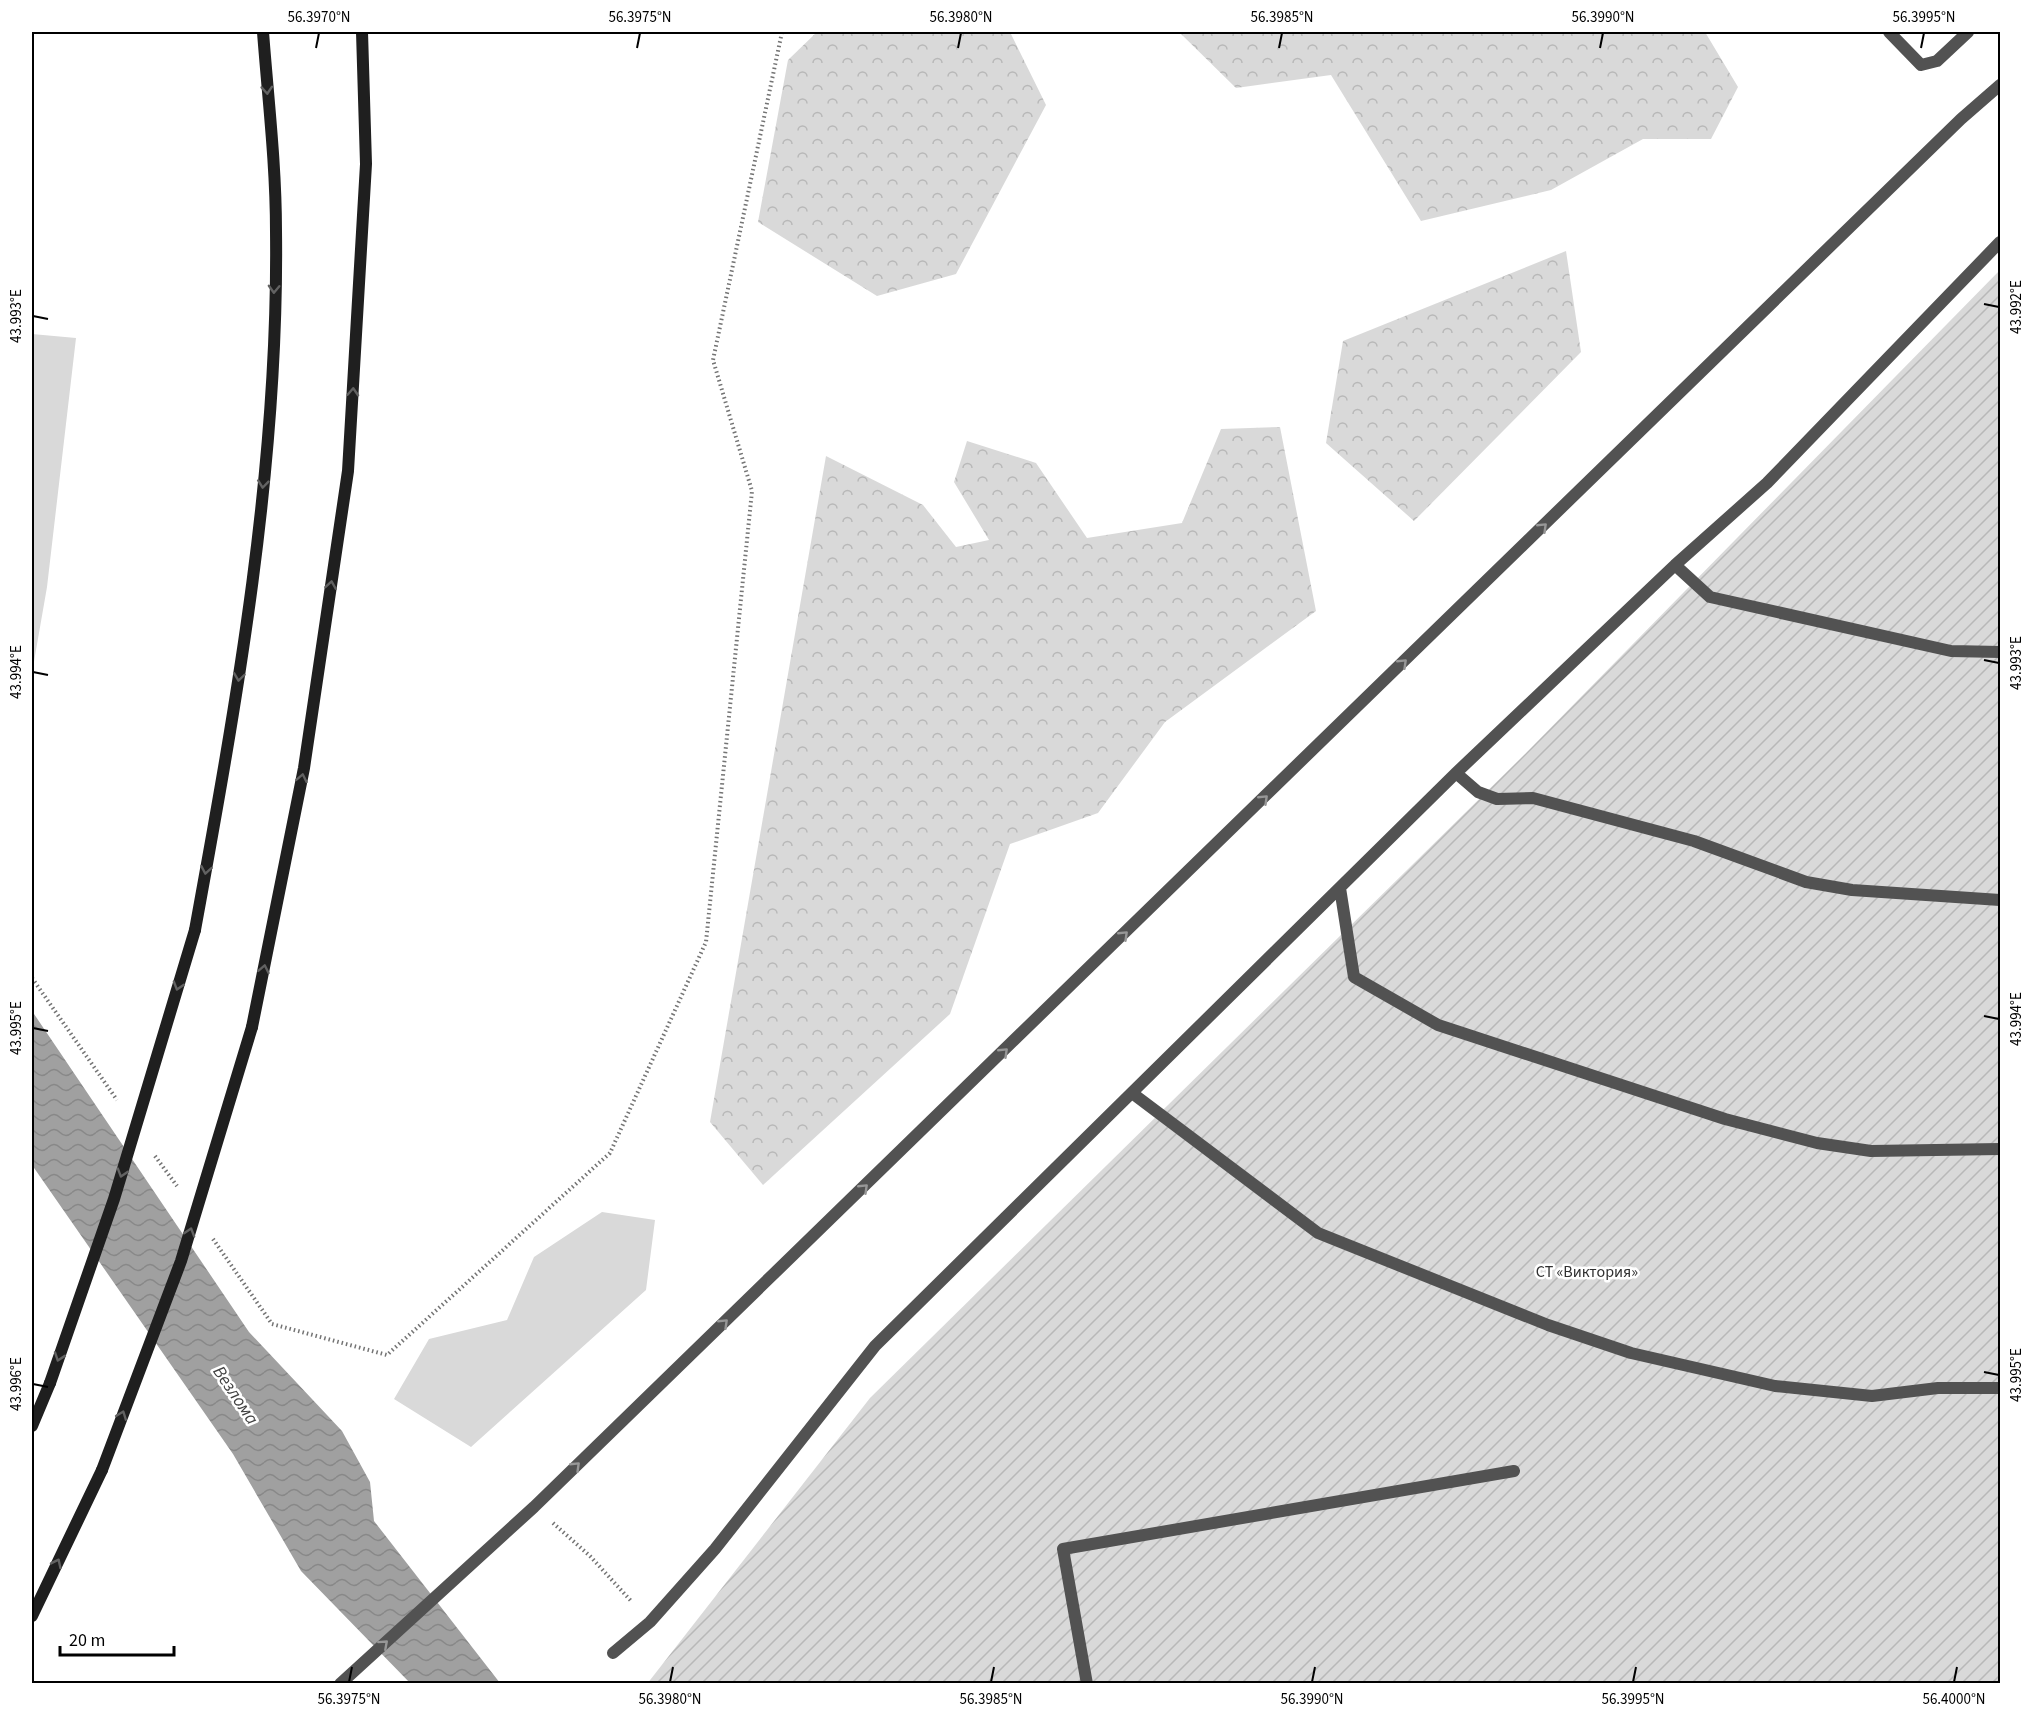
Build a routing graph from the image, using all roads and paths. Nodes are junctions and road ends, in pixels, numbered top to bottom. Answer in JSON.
{"nodes":[{"id":1,"x":263,"y":32,"type":"edge"},
{"id":2,"x":362,"y":32,"type":"edge"},
{"id":3,"x":782,"y":32,"type":"edge"},
{"id":4,"x":1889,"y":32,"type":"edge"},
{"id":5,"x":1968,"y":32,"type":"edge"},
{"id":6,"x":2001,"y":85,"type":"edge"},
{"id":7,"x":2001,"y":242,"type":"edge"},
{"id":8,"x":1675,"y":565,"type":"junction"},
{"id":9,"x":2001,"y":652,"type":"edge"},
{"id":10,"x":1456,"y":773,"type":"junction"},
{"id":11,"x":1340,"y":888,"type":"junction"},
{"id":12,"x":2001,"y":900,"type":"edge"},
{"id":13,"x":32,"y":978,"type":"edge"},
{"id":14,"x":1132,"y":1093,"type":"junction"},
{"id":15,"x":118,"y":1103,"type":"dead end"},
{"id":16,"x":2001,"y":1149,"type":"edge"},
{"id":17,"x":152,"y":1151,"type":"dead end"},
{"id":18,"x":179,"y":1189,"type":"dead end"},
{"id":19,"x":212,"y":1238,"type":"dead end"},
{"id":20,"x":2001,"y":1388,"type":"edge"},
{"id":21,"x":32,"y":1426,"type":"edge"},
{"id":22,"x":1514,"y":1471,"type":"dead end"},
{"id":23,"x":534,"y":1507,"type":"junction"},
{"id":24,"x":32,"y":1616,"type":"edge"},
{"id":25,"x":651,"y":1622,"type":"junction"},
{"id":26,"x":613,"y":1653,"type":"dead end"},
{"id":27,"x":340,"y":1683,"type":"edge"},
{"id":28,"x":1087,"y":1683,"type":"edge"}],
"edges":[{"from":1,"to":21,"type":"main road","one_way":true,"bridge":true},
{"from":24,"to":2,"type":"main road","one_way":true,"bridge":true},
{"from":3,"to":19,"type":"path"},
{"from":4,"to":5,"type":"street"},
{"from":23,"to":6,"type":"street","one_way":true},
{"from":7,"to":8,"type":"street"},
{"from":8,"to":9,"type":"street"},
{"from":8,"to":10,"type":"street"},
{"from":10,"to":11,"type":"street"},
{"from":10,"to":12,"type":"street"},
{"from":11,"to":14,"type":"street"},
{"from":11,"to":16,"type":"street"},
{"from":13,"to":15,"type":"path"},
{"from":14,"to":20,"type":"street"},
{"from":14,"to":25,"type":"street"},
{"from":17,"to":18,"type":"path"},
{"from":22,"to":28,"type":"street"},
{"from":23,"to":25,"type":"path"},
{"from":27,"to":23,"type":"street","one_way":true},
{"from":25,"to":26,"type":"street"}]}
